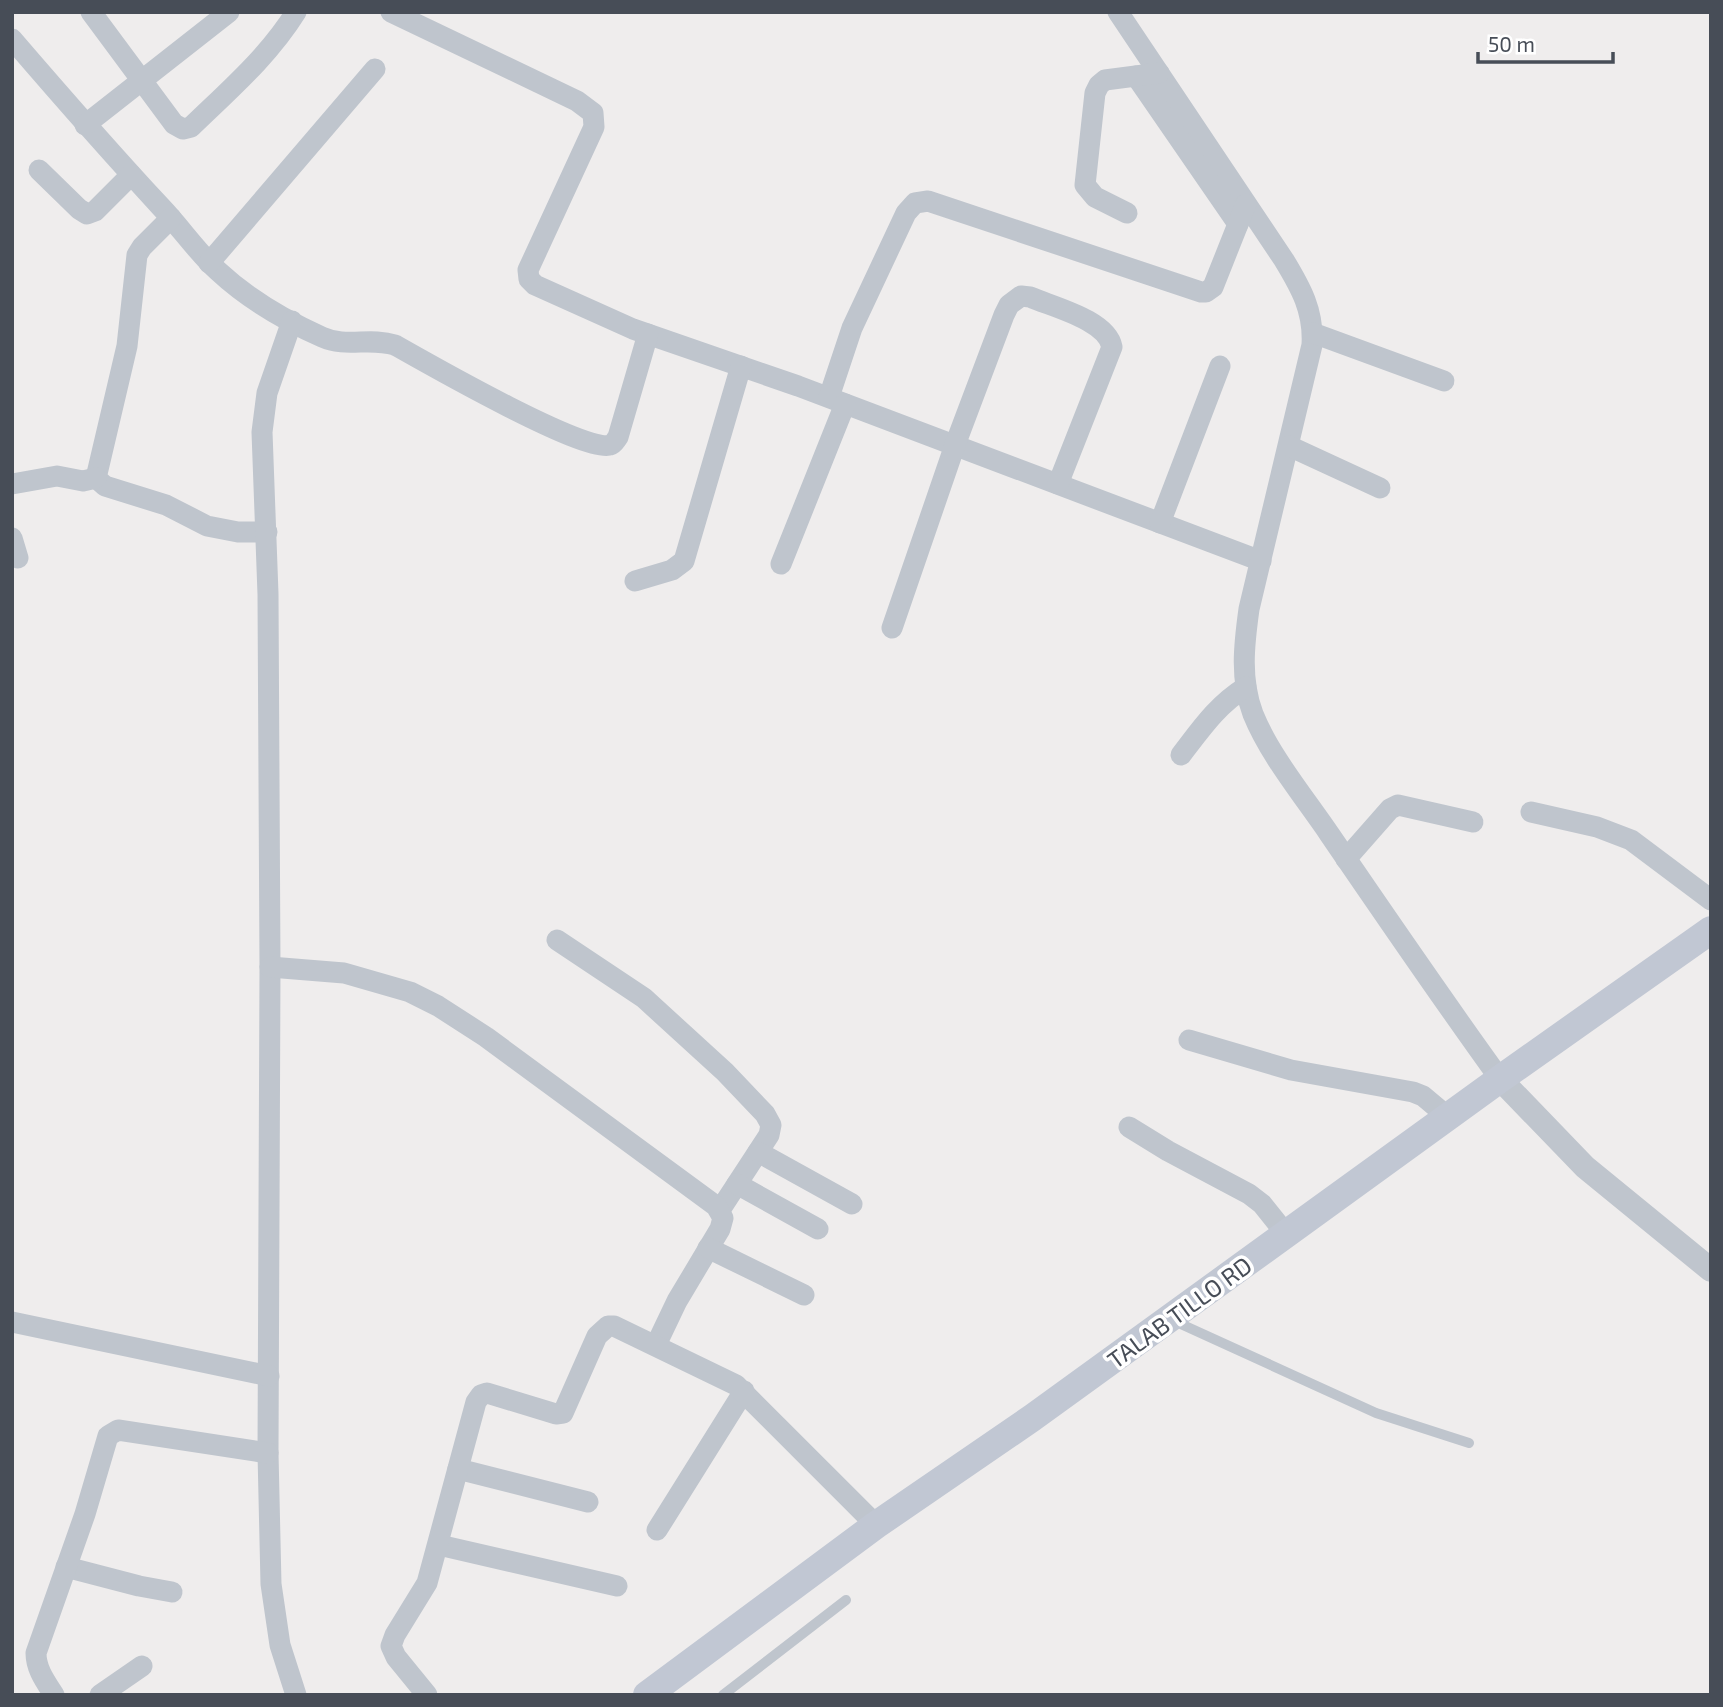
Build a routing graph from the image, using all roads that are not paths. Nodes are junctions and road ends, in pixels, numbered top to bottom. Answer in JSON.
{"nodes":[{"id":1,"x":91,"y":12,"type":"edge"},
{"id":2,"x":229,"y":12,"type":"edge"},
{"id":3,"x":296,"y":12,"type":"edge"},
{"id":4,"x":391,"y":12,"type":"edge"},
{"id":5,"x":1118,"y":12,"type":"edge"},
{"id":6,"x":16,"y":51,"type":"edge"},
{"id":7,"x":375,"y":69,"type":"dead end"},
{"id":8,"x":1146,"y":75,"type":"junction"},
{"id":9,"x":142,"y":79,"type":"junction"},
{"id":10,"x":85,"y":125,"type":"junction"},
{"id":11,"x":39,"y":170,"type":"dead end"},
{"id":12,"x":131,"y":175,"type":"junction"},
{"id":13,"x":1127,"y":214,"type":"dead end"},
{"id":14,"x":1242,"y":215,"type":"junction"},
{"id":15,"x":172,"y":218,"type":"junction"},
{"id":16,"x":209,"y":263,"type":"junction"},
{"id":17,"x":292,"y":321,"type":"junction"},
{"id":18,"x":1313,"y":333,"type":"junction"},
{"id":19,"x":648,"y":334,"type":"junction"},
{"id":20,"x":741,"y":366,"type":"junction"},
{"id":21,"x":1220,"y":366,"type":"dead end"},
{"id":22,"x":1444,"y":381,"type":"dead end"},
{"id":23,"x":837,"y":400,"type":"junction"},
{"id":24,"x":955,"y":445,"type":"junction"},
{"id":25,"x":1289,"y":446,"type":"junction"},
{"id":26,"x":96,"y":478,"type":"junction"},
{"id":27,"x":12,"y":484,"type":"edge"},
{"id":28,"x":1058,"y":484,"type":"junction"},
{"id":29,"x":1380,"y":488,"type":"dead end"},
{"id":30,"x":1160,"y":523,"type":"junction"},
{"id":31,"x":267,"y":532,"type":"junction"},
{"id":32,"x":1261,"y":561,"type":"junction"},
{"id":33,"x":781,"y":564,"type":"dead end"},
{"id":34,"x":635,"y":581,"type":"dead end"},
{"id":35,"x":892,"y":628,"type":"dead end"},
{"id":36,"x":1238,"y":692,"type":"junction"},
{"id":37,"x":1181,"y":755,"type":"dead end"},
{"id":38,"x":1531,"y":812,"type":"dead end"},
{"id":39,"x":1474,"y":822,"type":"dead end"},
{"id":40,"x":1346,"y":859,"type":"junction"},
{"id":41,"x":1711,"y":900,"type":"edge"},
{"id":42,"x":1711,"y":930,"type":"edge"},
{"id":43,"x":557,"y":940,"type":"dead end"},
{"id":44,"x":270,"y":967,"type":"junction"},
{"id":45,"x":1189,"y":1040,"type":"dead end"},
{"id":46,"x":1500,"y":1079,"type":"junction"},
{"id":47,"x":1448,"y":1117,"type":"junction"},
{"id":48,"x":1129,"y":1127,"type":"dead end"},
{"id":49,"x":758,"y":1152,"type":"junction"},
{"id":50,"x":737,"y":1184,"type":"junction"},
{"id":51,"x":852,"y":1205,"type":"dead end"},
{"id":52,"x":720,"y":1210,"type":"junction"},
{"id":53,"x":818,"y":1229,"type":"dead end"},
{"id":54,"x":1286,"y":1234,"type":"junction"},
{"id":55,"x":708,"y":1248,"type":"junction"},
{"id":56,"x":1711,"y":1270,"type":"edge"},
{"id":57,"x":804,"y":1295,"type":"dead end"},
{"id":58,"x":1170,"y":1319,"type":"junction"},
{"id":59,"x":12,"y":1322,"type":"edge"},
{"id":60,"x":656,"y":1345,"type":"junction"},
{"id":61,"x":269,"y":1376,"type":"junction"},
{"id":62,"x":744,"y":1391,"type":"junction"},
{"id":63,"x":1469,"y":1443,"type":"dead end"},
{"id":64,"x":268,"y":1453,"type":"junction"},
{"id":65,"x":458,"y":1469,"type":"junction"},
{"id":66,"x":588,"y":1502,"type":"dead end"},
{"id":67,"x":876,"y":1525,"type":"junction"},
{"id":68,"x":657,"y":1530,"type":"dead end"},
{"id":69,"x":439,"y":1545,"type":"junction"},
{"id":70,"x":66,"y":1567,"type":"junction"},
{"id":71,"x":617,"y":1586,"type":"dead end"},
{"id":72,"x":172,"y":1592,"type":"dead end"},
{"id":73,"x":846,"y":1600,"type":"dead end"},
{"id":74,"x":142,"y":1666,"type":"dead end"},
{"id":75,"x":54,"y":1695,"type":"edge"},
{"id":76,"x":100,"y":1695,"type":"edge"},
{"id":77,"x":296,"y":1695,"type":"edge"},
{"id":78,"x":427,"y":1695,"type":"edge"},
{"id":79,"x":647,"y":1695,"type":"edge"},
{"id":80,"x":723,"y":1695,"type":"edge"}],
"edges":[{"from":1,"to":9,"type":"street"},
{"from":2,"to":9,"type":"street"},
{"from":3,"to":9,"type":"street"},
{"from":4,"to":19,"type":"street"},
{"from":5,"to":8,"type":"street"},
{"from":6,"to":10,"type":"street"},
{"from":7,"to":16,"type":"street"},
{"from":8,"to":13,"type":"street"},
{"from":8,"to":14,"type":"street"},
{"from":9,"to":10,"type":"street"},
{"from":10,"to":12,"type":"street"},
{"from":11,"to":12,"type":"street"},
{"from":12,"to":15,"type":"street"},
{"from":14,"to":18,"type":"street"},
{"from":14,"to":23,"type":"street"},
{"from":15,"to":16,"type":"street"},
{"from":15,"to":26,"type":"street"},
{"from":16,"to":17,"type":"street"},
{"from":17,"to":19,"type":"street"},
{"from":17,"to":31,"type":"street"},
{"from":18,"to":22,"type":"street"},
{"from":18,"to":25,"type":"street"},
{"from":19,"to":20,"type":"street"},
{"from":20,"to":23,"type":"street"},
{"from":20,"to":34,"type":"street"},
{"from":21,"to":30,"type":"street"},
{"from":23,"to":24,"type":"street"},
{"from":23,"to":33,"type":"street"},
{"from":24,"to":28,"type":"street"},
{"from":24,"to":28,"type":"street"},
{"from":24,"to":35,"type":"street"},
{"from":25,"to":29,"type":"street"},
{"from":25,"to":32,"type":"street"},
{"from":26,"to":27,"type":"street"},
{"from":26,"to":31,"type":"street"},
{"from":28,"to":30,"type":"street"},
{"from":30,"to":32,"type":"street"},
{"from":31,"to":44,"type":"street"},
{"from":32,"to":36,"type":"street"},
{"from":36,"to":37,"type":"street"},
{"from":36,"to":40,"type":"street"},
{"from":38,"to":41,"type":"street"},
{"from":39,"to":40,"type":"street"},
{"from":40,"to":46,"type":"street"},
{"from":42,"to":46,"type":"main road","name":"TALAB TILLO RD"},
{"from":43,"to":49,"type":"street"},
{"from":44,"to":52,"type":"street"},
{"from":44,"to":61,"type":"street"},
{"from":45,"to":47,"type":"street"},
{"from":46,"to":47,"type":"main road","name":"TALAB TILLO RD"},
{"from":46,"to":56,"type":"street"},
{"from":47,"to":54,"type":"main road","name":"TALAB TILLO RD"},
{"from":48,"to":54,"type":"street"},
{"from":49,"to":50,"type":"street"},
{"from":49,"to":51,"type":"street"},
{"from":50,"to":52,"type":"street"},
{"from":50,"to":53,"type":"street"},
{"from":52,"to":55,"type":"street"},
{"from":54,"to":58,"type":"main road","name":"TALAB TILLO RD"},
{"from":55,"to":57,"type":"street"},
{"from":55,"to":60,"type":"street"},
{"from":58,"to":63,"type":"lane"},
{"from":58,"to":67,"type":"main road","name":"TALAB TILLO RD"},
{"from":59,"to":61,"type":"street"},
{"from":60,"to":62,"type":"street"},
{"from":60,"to":65,"type":"street"},
{"from":61,"to":64,"type":"street"},
{"from":62,"to":67,"type":"street"},
{"from":62,"to":68,"type":"street"},
{"from":64,"to":70,"type":"street"},
{"from":64,"to":77,"type":"street"},
{"from":65,"to":66,"type":"street"},
{"from":65,"to":69,"type":"street"},
{"from":67,"to":79,"type":"main road","name":"TALAB TILLO RD"},
{"from":69,"to":71,"type":"street"},
{"from":69,"to":78,"type":"street"},
{"from":70,"to":72,"type":"street"},
{"from":70,"to":75,"type":"street"},
{"from":73,"to":80,"type":"lane"},
{"from":74,"to":76,"type":"street"}]}
